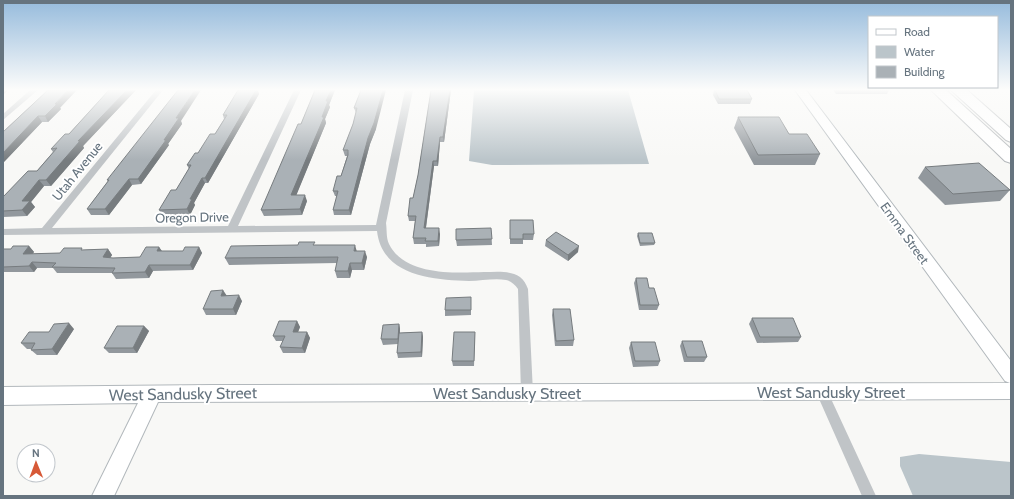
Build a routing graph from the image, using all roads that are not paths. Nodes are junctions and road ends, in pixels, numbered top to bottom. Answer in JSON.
{"nodes":[{"id":1,"x":141,"y":113,"type":"edge"},
{"id":2,"x":287,"y":113,"type":"edge"},
{"id":3,"x":404,"y":113,"type":"edge"},
{"id":4,"x":817,"y":113,"type":"edge"},
{"id":5,"x":952,"y":113,"type":"edge"},
{"id":6,"x":963,"y":113,"type":"edge"},
{"id":7,"x":984,"y":113,"type":"edge"},
{"id":8,"x":998,"y":113,"type":"edge"},
{"id":9,"x":1011,"y":131,"type":"edge"},
{"id":10,"x":1011,"y":137,"type":"edge"},
{"id":11,"x":997,"y":146,"type":"junction"},
{"id":12,"x":1011,"y":158,"type":"edge"},
{"id":13,"x":381,"y":228,"type":"junction"},
{"id":14,"x":231,"y":230,"type":"junction"},
{"id":15,"x":3,"y":232,"type":"edge"},
{"id":16,"x":44,"y":232,"type":"junction"},
{"id":17,"x":1011,"y":375,"type":"edge"},
{"id":18,"x":1011,"y":391,"type":"edge"},
{"id":19,"x":822,"y":392,"type":"junction"},
{"id":20,"x":152,"y":394,"type":"junction"},
{"id":21,"x":527,"y":394,"type":"junction"},
{"id":22,"x":3,"y":396,"type":"edge"},
{"id":23,"x":103,"y":496,"type":"edge"},
{"id":24,"x":869,"y":496,"type":"edge"}],
"edges":[{"from":1,"to":16,"type":"street","name":"Utah Avenue"},
{"from":2,"to":14,"type":"street"},
{"from":3,"to":13,"type":"street"},
{"from":4,"to":17,"type":"street","name":"Emma Street"},
{"from":5,"to":11,"type":"highway"},
{"from":6,"to":11,"type":"highway"},
{"from":7,"to":10,"type":"highway"},
{"from":8,"to":9,"type":"highway"},
{"from":11,"to":12,"type":"highway"},
{"from":13,"to":14,"type":"street","name":"Oregon Drive"},
{"from":13,"to":21,"type":"street"},
{"from":14,"to":16,"type":"street","name":"Oregon Drive"},
{"from":15,"to":16,"type":"street","name":"Oregon Drive"},
{"from":18,"to":19,"type":"street","name":"West Sandusky Street"},
{"from":19,"to":21,"type":"street","name":"West Sandusky Street"},
{"from":19,"to":24,"type":"street"},
{"from":20,"to":21,"type":"street","name":"West Sandusky Street"},
{"from":20,"to":22,"type":"street","name":"West Sandusky Street"},
{"from":20,"to":23,"type":"street"}]}
